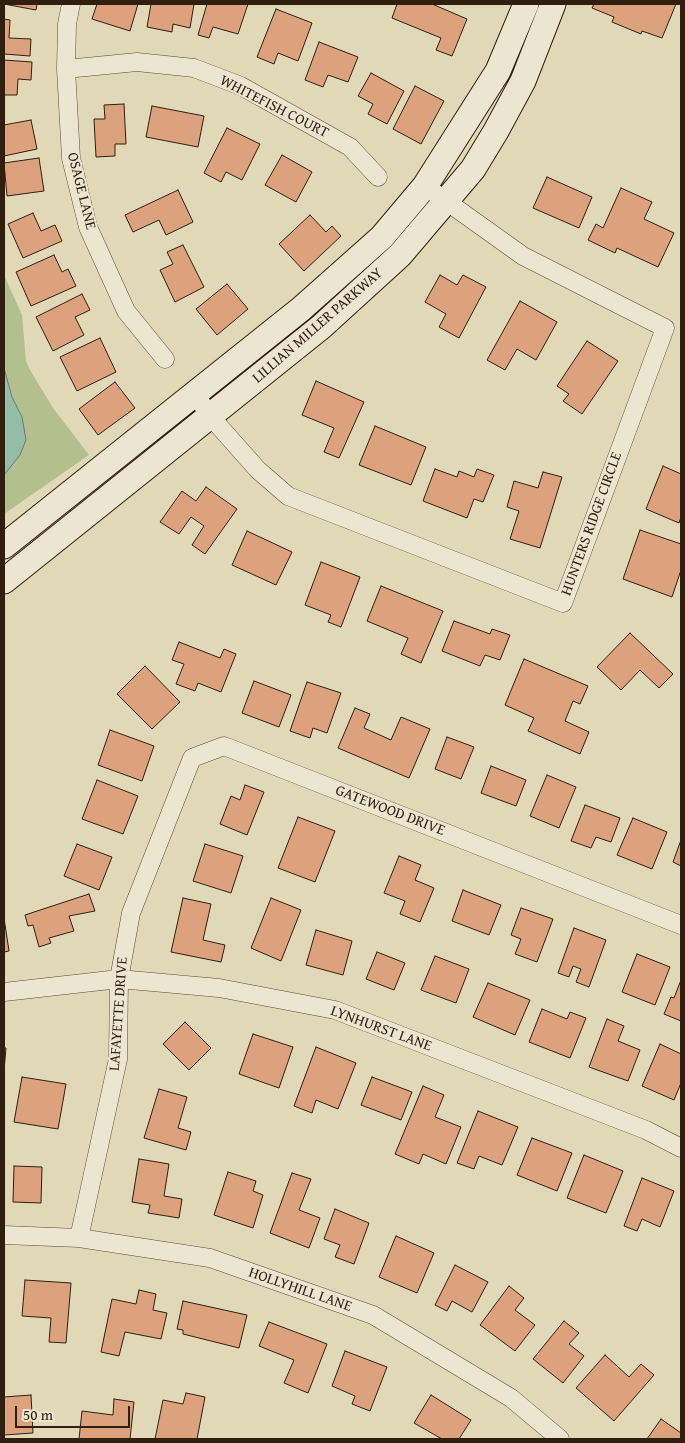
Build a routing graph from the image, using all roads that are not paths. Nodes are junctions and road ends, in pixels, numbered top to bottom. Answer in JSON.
{"nodes":[{"id":1,"x":71,"y":4,"type":"edge"},
{"id":2,"x":526,"y":4,"type":"edge"},
{"id":3,"x":553,"y":4,"type":"edge"},
{"id":4,"x":66,"y":69,"type":"junction"},
{"id":5,"x":378,"y":176,"type":"dead end"},
{"id":6,"x":425,"y":186,"type":"junction"},
{"id":7,"x":445,"y":202,"type":"junction"},
{"id":8,"x":165,"y":359,"type":"dead end"},
{"id":9,"x":195,"y":394,"type":"junction"},
{"id":10,"x":210,"y":416,"type":"junction"},
{"id":11,"x":4,"y":546,"type":"edge"},
{"id":12,"x":4,"y":581,"type":"edge"},
{"id":13,"x":155,"y":851,"type":"joint"},
{"id":14,"x":681,"y":924,"type":"edge"},
{"id":15,"x":119,"y":980,"type":"junction"},
{"id":16,"x":4,"y":992,"type":"edge"},
{"id":17,"x":681,"y":1148,"type":"edge"},
{"id":18,"x":4,"y":1235,"type":"edge"},
{"id":19,"x":79,"y":1238,"type":"junction"},
{"id":20,"x":560,"y":1439,"type":"edge"}],
"edges":[{"from":1,"to":4,"type":"street","name":"OSAGE LANE"},
{"from":2,"to":6,"type":"main road","name":"LILLIAN MILLER PARKWAY"},
{"from":3,"to":7,"type":"main road","name":"LILLIAN MILLER PARKWAY"},
{"from":4,"to":5,"type":"street","name":"WHITEFISH COURT"},
{"from":4,"to":8,"type":"street","name":"OSAGE LANE"},
{"from":6,"to":7,"type":"street","name":"HUNTERS RIDGE CIRCLE"},
{"from":6,"to":9,"type":"main road","name":"LILLIAN MILLER PARKWAY"},
{"from":7,"to":10,"type":"main road","name":"LILLIAN MILLER PARKWAY"},
{"from":7,"to":10,"type":"street","name":"HUNTERS RIDGE CIRCLE"},
{"from":9,"to":10,"type":"street","name":"HUNTERS RIDGE CIRCLE"},
{"from":9,"to":11,"type":"main road","name":"LILLIAN MILLER PARKWAY"},
{"from":10,"to":12,"type":"main road","name":"LILLIAN MILLER PARKWAY"},
{"from":13,"to":14,"type":"street","name":"GATEWOOD DRIVE"},
{"from":13,"to":15,"type":"street","name":"LAFAYETTE DRIVE"},
{"from":15,"to":16,"type":"street","name":"LYNHURST LANE"},
{"from":15,"to":17,"type":"street","name":"LYNHURST LANE"},
{"from":15,"to":19,"type":"street","name":"LAFAYETTE DRIVE"},
{"from":18,"to":19,"type":"street","name":"HOLLYHILL LANE"},
{"from":19,"to":20,"type":"street","name":"HOLLYHILL LANE"}]}
